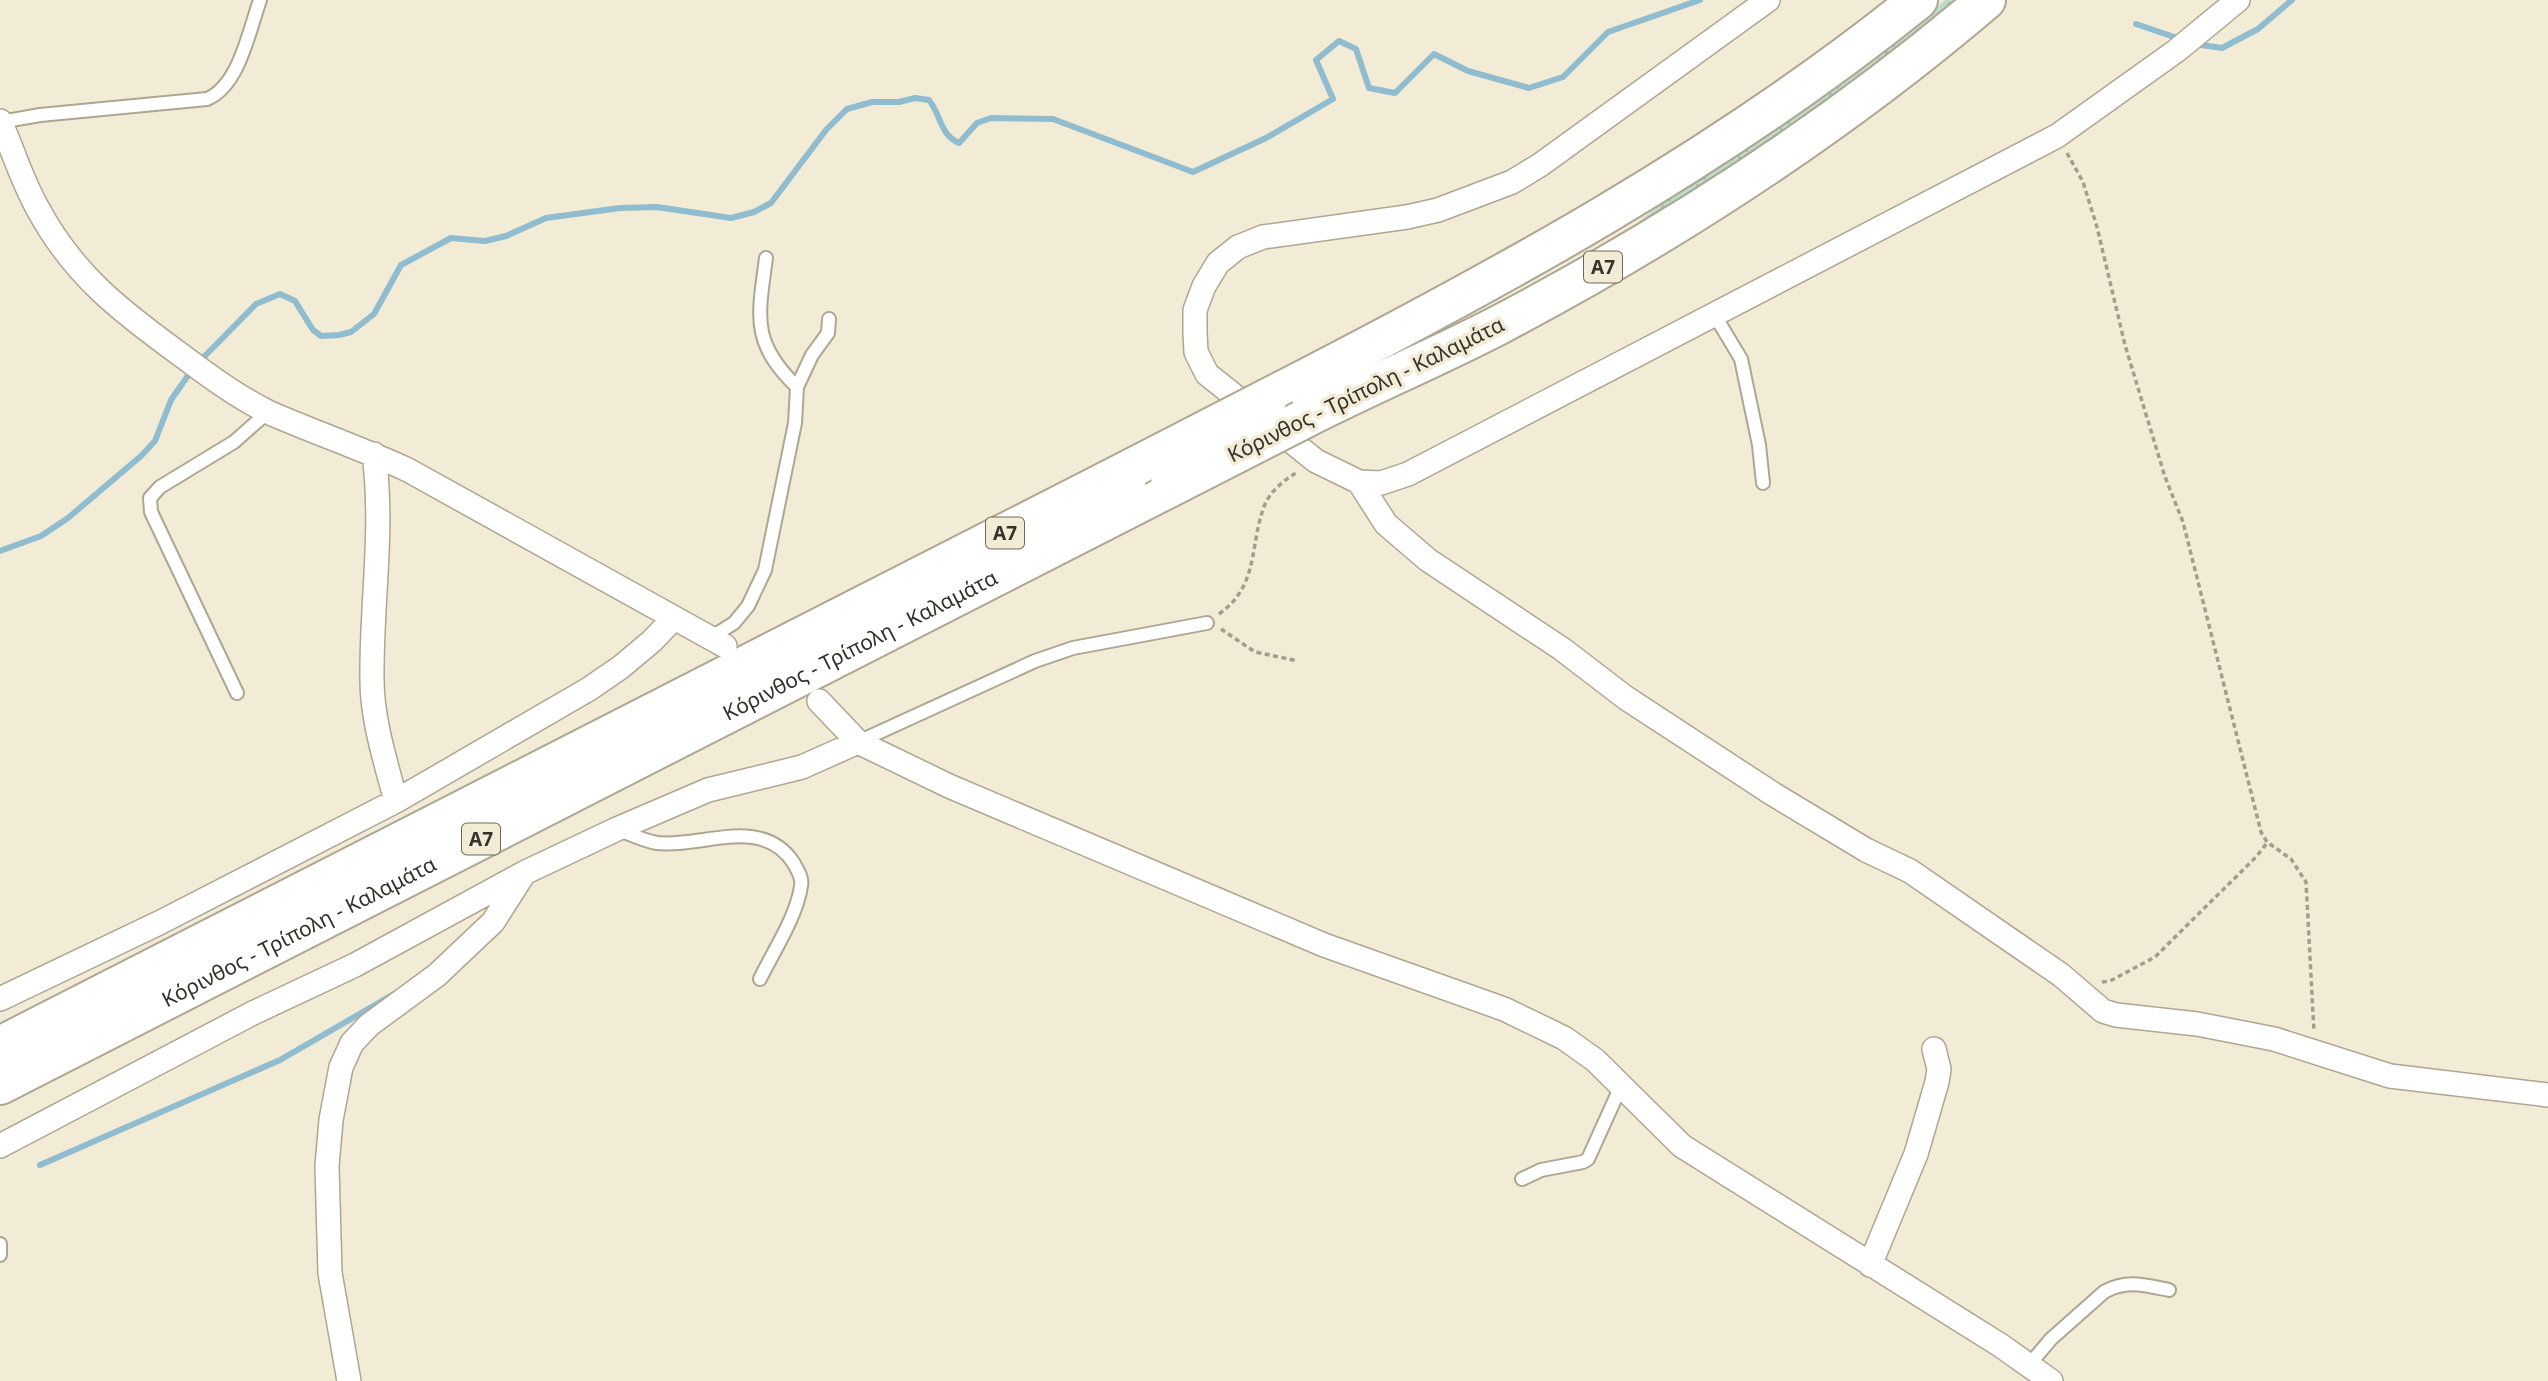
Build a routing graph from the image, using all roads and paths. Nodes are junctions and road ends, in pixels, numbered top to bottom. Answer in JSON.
{"nodes":[{"id":1,"x":260,"y":0,"type":"edge"},
{"id":2,"x":1768,"y":0,"type":"edge"},
{"id":3,"x":1918,"y":0,"type":"edge"},
{"id":4,"x":1986,"y":0,"type":"edge"},
{"id":5,"x":2011,"y":0,"type":"edge"},
{"id":6,"x":2238,"y":0,"type":"edge"},
{"id":7,"x":1886,"y":82,"type":"junction"},
{"id":8,"x":0,"y":121,"type":"edge"},
{"id":9,"x":2057,"y":136,"type":"junction"},
{"id":10,"x":766,"y":258,"type":"dead end"},
{"id":11,"x":1714,"y":314,"type":"junction"},
{"id":12,"x":829,"y":319,"type":"dead end"},
{"id":13,"x":797,"y":387,"type":"junction"},
{"id":14,"x":268,"y":411,"type":"junction"},
{"id":15,"x":374,"y":454,"type":"junction"},
{"id":16,"x":1316,"y":461,"type":"junction"},
{"id":17,"x":1359,"y":482,"type":"junction"},
{"id":18,"x":1763,"y":483,"type":"dead end"},
{"id":19,"x":673,"y":619,"type":"junction"},
{"id":20,"x":1207,"y":623,"type":"junction"},
{"id":21,"x":717,"y":642,"type":"joint"},
{"id":22,"x":1298,"y":661,"type":"dead end"},
{"id":23,"x":237,"y":693,"type":"dead end"},
{"id":24,"x":819,"y":701,"type":"dead end"},
{"id":25,"x":858,"y":742,"type":"junction"},
{"id":26,"x":396,"y":802,"type":"junction"},
{"id":27,"x":617,"y":829,"type":"junction"},
{"id":28,"x":2267,"y":842,"type":"junction"},
{"id":29,"x":524,"y":873,"type":"junction"},
{"id":30,"x":760,"y":979,"type":"dead end"},
{"id":31,"x":2071,"y":984,"type":"junction"},
{"id":32,"x":0,"y":999,"type":"edge"},
{"id":33,"x":0,"y":1046,"type":"edge"},
{"id":34,"x":1934,"y":1049,"type":"dead end"},
{"id":35,"x":2312,"y":1052,"type":"junction"},
{"id":36,"x":0,"y":1085,"type":"edge"},
{"id":37,"x":1621,"y":1086,"type":"junction"},
{"id":38,"x":2548,"y":1095,"type":"edge"},
{"id":39,"x":0,"y":1146,"type":"edge"},
{"id":40,"x":1522,"y":1179,"type":"dead end"},
{"id":41,"x":0,"y":1244,"type":"edge"},
{"id":42,"x":0,"y":1255,"type":"edge"},
{"id":43,"x":1870,"y":1265,"type":"junction"},
{"id":44,"x":2169,"y":1290,"type":"dead end"},
{"id":45,"x":2029,"y":1365,"type":"junction"},
{"id":46,"x":349,"y":1381,"type":"edge"},
{"id":47,"x":2051,"y":1381,"type":"edge"}],
"edges":[{"from":1,"to":8,"type":"lane"},
{"from":2,"to":16,"type":"street"},
{"from":3,"to":33,"type":"highway","name":"Κόρινθος - Τρίπολη - Καλαμάτα","number":"Α7","bridge":true},
{"from":4,"to":7,"type":"highway","name":"Κόρινθος - Τρίπολη - Καλαμάτα","number":"Α7"},
{"from":5,"to":7,"type":"highway"},
{"from":6,"to":9,"type":"street"},
{"from":7,"to":36,"type":"highway","name":"Κόρινθος - Τρίπολη - Καλαμάτα","number":"Α7","bridge":true},
{"from":8,"to":14,"type":"street"},
{"from":9,"to":11,"type":"street"},
{"from":9,"to":28,"type":"path"},
{"from":10,"to":13,"type":"lane"},
{"from":11,"to":17,"type":"street"},
{"from":11,"to":18,"type":"lane"},
{"from":12,"to":13,"type":"lane"},
{"from":13,"to":21,"type":"lane"},
{"from":14,"to":15,"type":"street"},
{"from":14,"to":23,"type":"lane"},
{"from":15,"to":19,"type":"street"},
{"from":15,"to":26,"type":"street"},
{"from":16,"to":17,"type":"street"},
{"from":16,"to":20,"type":"path"},
{"from":17,"to":31,"type":"street"},
{"from":19,"to":21,"type":"street"},
{"from":19,"to":26,"type":"street"},
{"from":20,"to":22,"type":"path"},
{"from":20,"to":25,"type":"lane"},
{"from":24,"to":25,"type":"street"},
{"from":25,"to":27,"type":"street"},
{"from":25,"to":37,"type":"street"},
{"from":26,"to":32,"type":"street"},
{"from":27,"to":29,"type":"street"},
{"from":27,"to":30,"type":"lane"},
{"from":28,"to":31,"type":"path"},
{"from":28,"to":35,"type":"path"},
{"from":29,"to":39,"type":"street"},
{"from":29,"to":46,"type":"street"},
{"from":31,"to":35,"type":"street"},
{"from":34,"to":43,"type":"street"},
{"from":35,"to":38,"type":"street"},
{"from":37,"to":40,"type":"lane"},
{"from":37,"to":43,"type":"street"},
{"from":41,"to":42,"type":"lane"},
{"from":43,"to":45,"type":"street"},
{"from":44,"to":45,"type":"lane"},
{"from":45,"to":47,"type":"street"}]}
